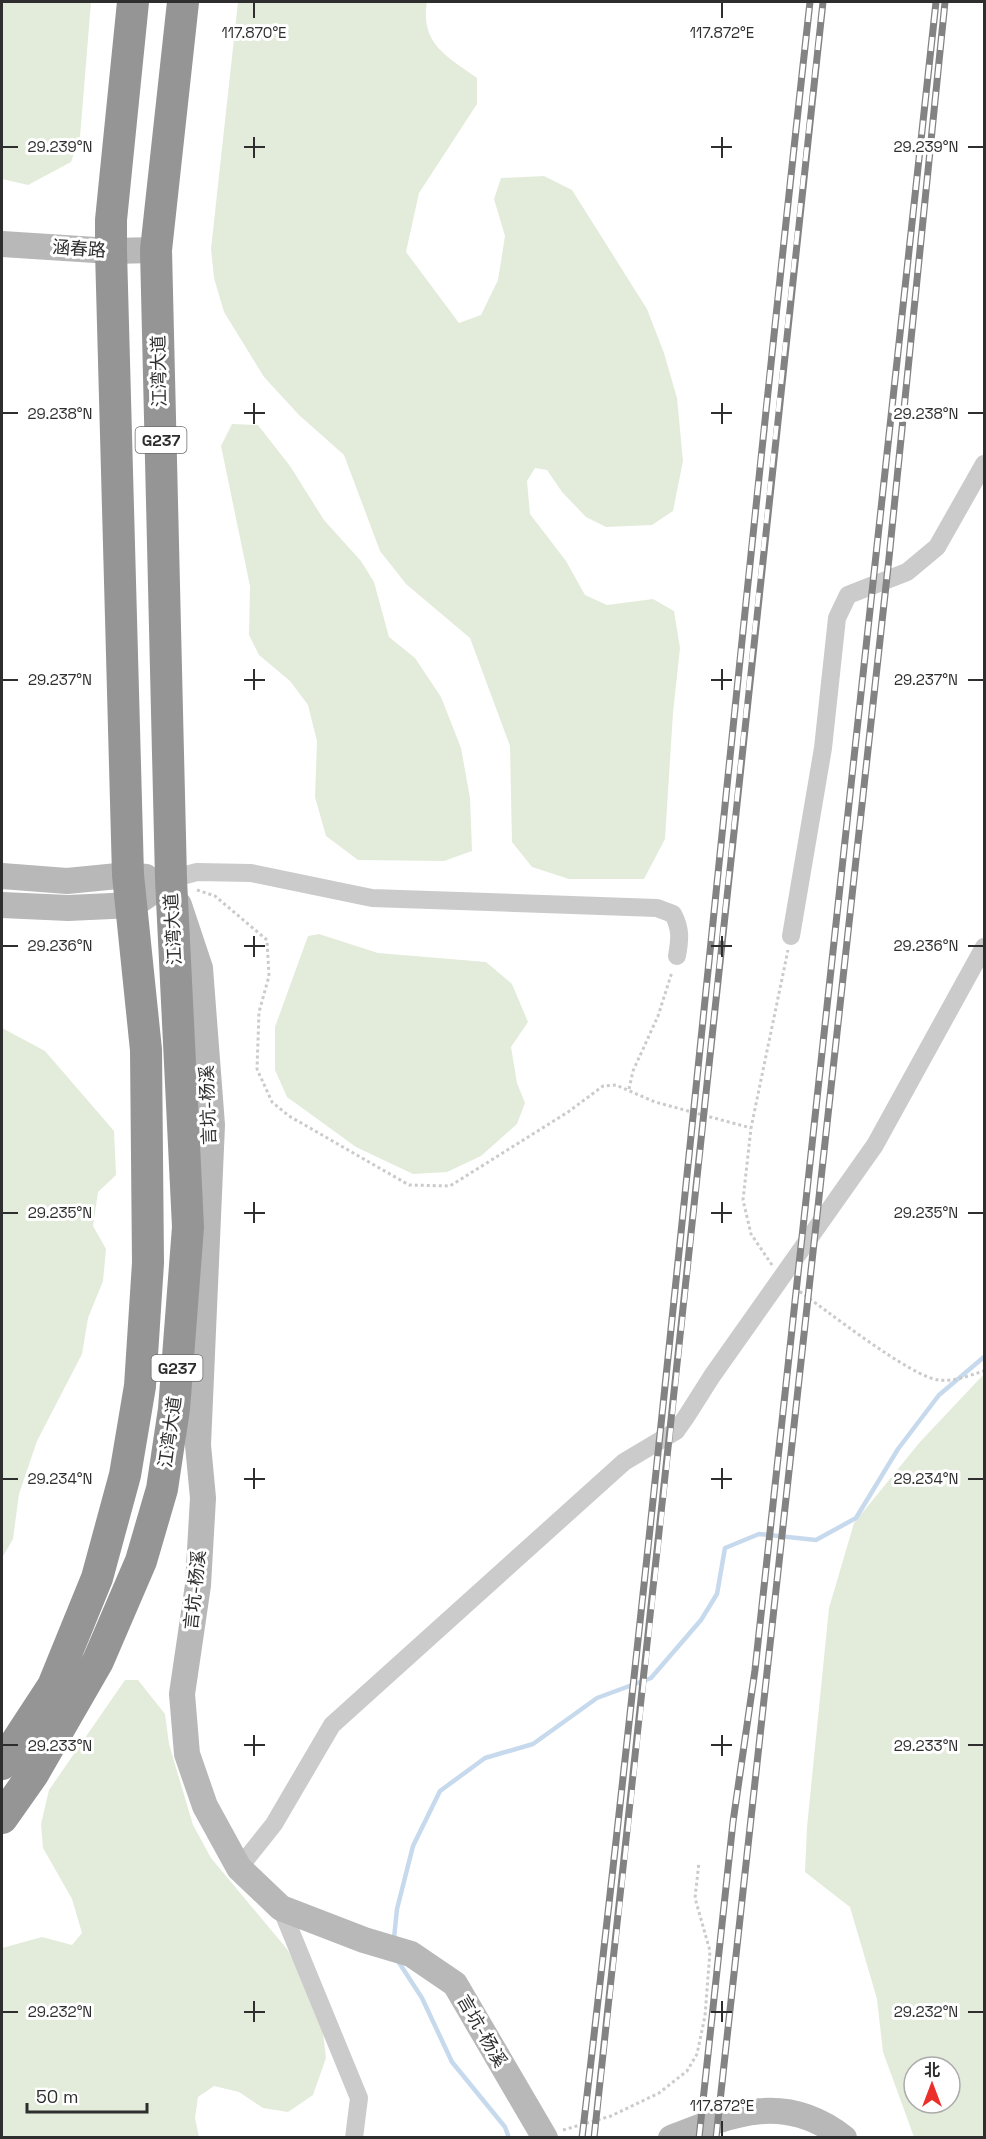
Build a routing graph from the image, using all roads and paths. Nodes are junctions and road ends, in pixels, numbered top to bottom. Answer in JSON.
{"nodes":[{"id":1,"x":133,"y":2,"type":"edge"},
{"id":2,"x":183,"y":2,"type":"edge"},
{"id":3,"x":2,"y":244,"type":"edge"},
{"id":4,"x":156,"y":250,"type":"junction"},
{"id":5,"x":111,"y":251,"type":"junction"},
{"id":6,"x":984,"y":464,"type":"edge"},
{"id":7,"x":2,"y":876,"type":"edge"},
{"id":8,"x":171,"y":879,"type":"junction"},
{"id":9,"x":131,"y":890,"type":"junction"},
{"id":10,"x":2,"y":905,"type":"edge"},
{"id":11,"x":791,"y":936,"type":"joint"},
{"id":12,"x":984,"y":947,"type":"edge"},
{"id":13,"x":677,"y":956,"type":"joint"},
{"id":14,"x":629,"y":1089,"type":"junction"},
{"id":15,"x":751,"y":1128,"type":"junction"},
{"id":16,"x":781,"y":1278,"type":"junction"},
{"id":17,"x":984,"y":1371,"type":"edge"},
{"id":18,"x":2,"y":1764,"type":"edge"},
{"id":19,"x":2,"y":1818,"type":"edge"},
{"id":20,"x":699,"y":1862,"type":"dead end"},
{"id":21,"x":239,"y":1868,"type":"junction"},
{"id":22,"x":281,"y":1908,"type":"junction"},
{"id":23,"x":544,"y":2136,"type":"edge"},
{"id":24,"x":354,"y":2138,"type":"edge"},
{"id":25,"x":671,"y":2138,"type":"edge"},
{"id":26,"x":844,"y":2138,"type":"edge"}],
"edges":[{"from":1,"to":5,"type":"highway","name":"江湾大道","number":"G237"},
{"from":2,"to":4,"type":"highway","name":"江湾大道","number":"G237"},
{"from":3,"to":5,"type":"main road","name":"涵春路"},
{"from":4,"to":5,"type":"main road","name":"涵春路"},
{"from":4,"to":8,"type":"highway","name":"江湾大道","number":"G237"},
{"from":5,"to":9,"type":"highway","name":"江湾大道","number":"G237"},
{"from":6,"to":11,"type":"street"},
{"from":7,"to":9,"type":"main road"},
{"from":8,"to":9,"type":"main road"},
{"from":8,"to":13,"type":"street"},
{"from":8,"to":14,"type":"path"},
{"from":8,"to":19,"type":"highway","name":"江湾大道","number":"G237"},
{"from":8,"to":21,"type":"main road","name":"言坑-杨溪"},
{"from":9,"to":10,"type":"main road"},
{"from":9,"to":18,"type":"highway","name":"江湾大道","number":"G237"},
{"from":11,"to":15,"type":"path"},
{"from":12,"to":16,"type":"street"},
{"from":13,"to":14,"type":"path"},
{"from":14,"to":15,"type":"path"},
{"from":15,"to":16,"type":"path"},
{"from":16,"to":17,"type":"path"},
{"from":16,"to":21,"type":"street"},
{"from":20,"to":23,"type":"path"},
{"from":21,"to":22,"type":"main road","name":"言坑-杨溪"},
{"from":22,"to":23,"type":"main road","name":"言坑-杨溪"},
{"from":22,"to":24,"type":"street"},
{"from":25,"to":26,"type":"main road"}]}
